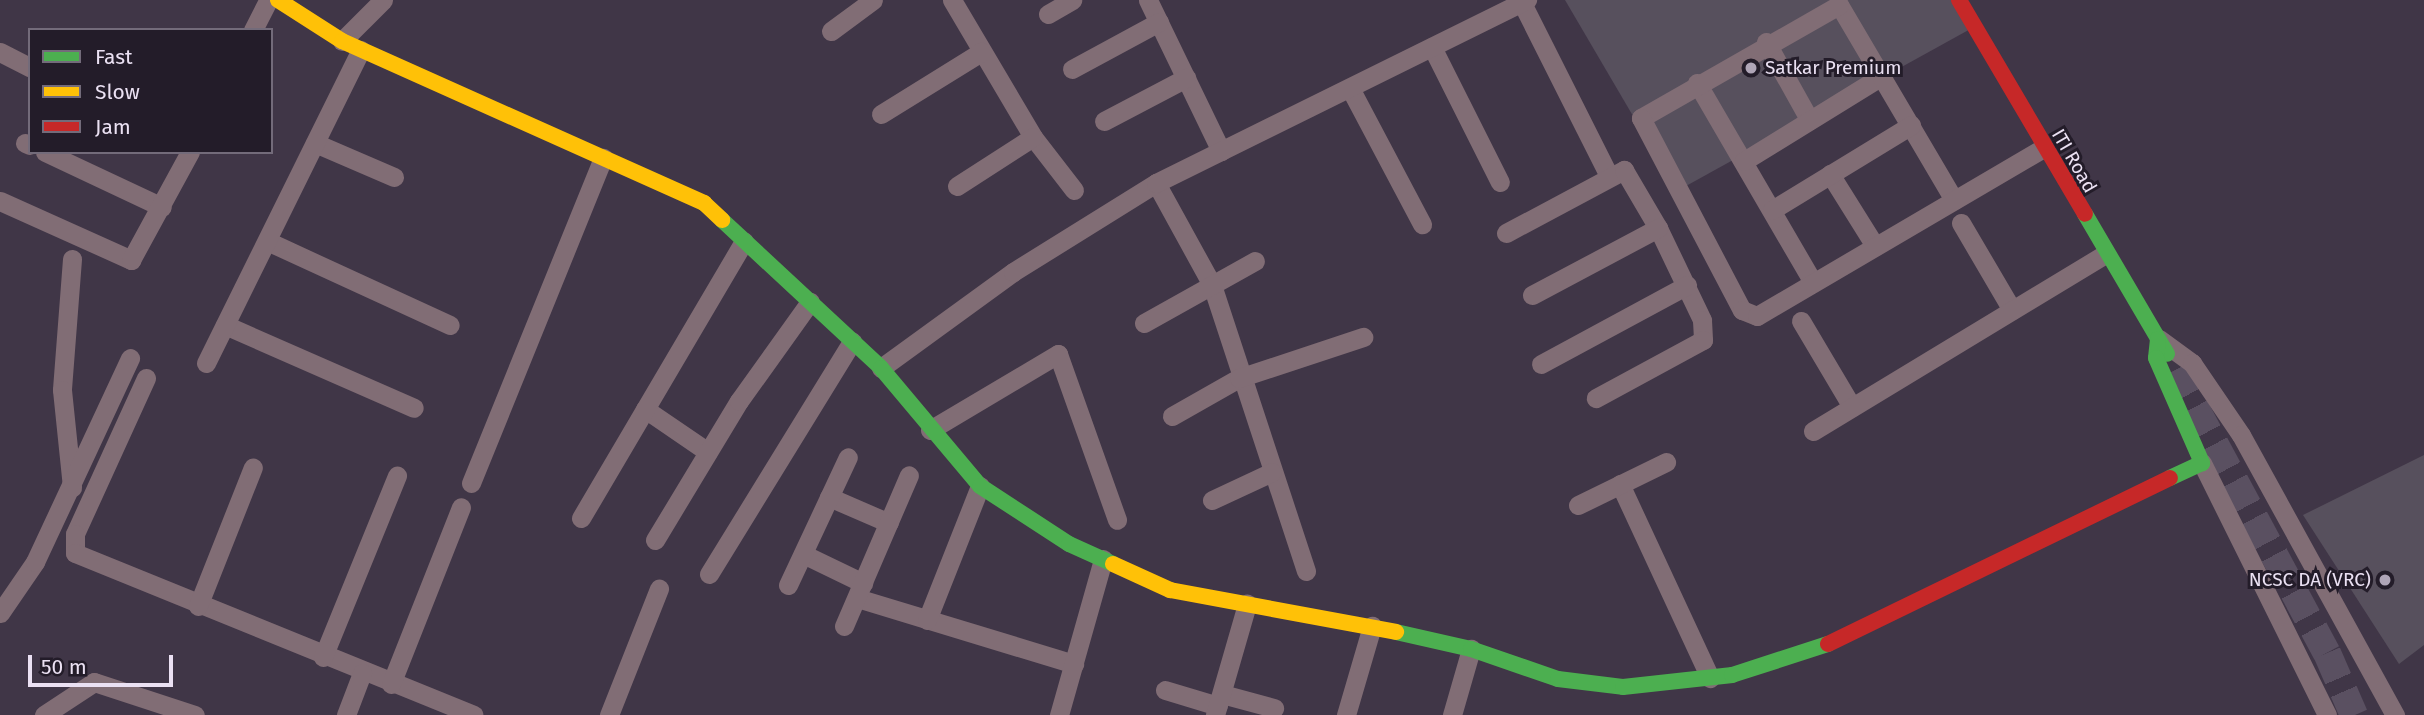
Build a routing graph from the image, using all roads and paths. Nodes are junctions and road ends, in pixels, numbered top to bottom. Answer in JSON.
{"nodes":[{"id":1,"x":268,"y":0,"type":"edge"},
{"id":2,"x":278,"y":0,"type":"edge"},
{"id":3,"x":383,"y":0,"type":"edge"},
{"id":4,"x":873,"y":0,"type":"edge"},
{"id":5,"x":952,"y":0,"type":"edge"},
{"id":6,"x":1072,"y":0,"type":"edge"},
{"id":7,"x":1148,"y":0,"type":"edge"},
{"id":8,"x":1959,"y":0,"type":"edge"},
{"id":9,"x":1525,"y":1,"type":"edge"},
{"id":10,"x":1048,"y":14,"type":"dead end"},
{"id":11,"x":1159,"y":22,"type":"junction"},
{"id":12,"x":254,"y":28,"type":"edge"},
{"id":13,"x":831,"y":31,"type":"dead end"},
{"id":14,"x":342,"y":41,"type":"junction"},
{"id":15,"x":1766,"y":42,"type":"junction"},
{"id":16,"x":1432,"y":47,"type":"junction"},
{"id":17,"x":361,"y":50,"type":"junction"},
{"id":18,"x":0,"y":52,"type":"edge"},
{"id":19,"x":981,"y":52,"type":"junction"},
{"id":20,"x":28,"y":66,"type":"edge"},
{"id":21,"x":1072,"y":69,"type":"dead end"},
{"id":22,"x":1883,"y":75,"type":"junction"},
{"id":23,"x":1186,"y":78,"type":"junction"},
{"id":24,"x":1697,"y":83,"type":"junction"},
{"id":25,"x":1350,"y":90,"type":"junction"},
{"id":26,"x":881,"y":114,"type":"dead end"},
{"id":27,"x":1809,"y":119,"type":"junction"},
{"id":28,"x":1104,"y":121,"type":"dead end"},
{"id":29,"x":1911,"y":125,"type":"junction"},
{"id":30,"x":1033,"y":138,"type":"junction"},
{"id":31,"x":315,"y":143,"type":"junction"},
{"id":32,"x":2042,"y":149,"type":"junction"},
{"id":33,"x":1221,"y":151,"type":"junction"},
{"id":34,"x":49,"y":154,"type":"edge"},
{"id":35,"x":189,"y":154,"type":"edge"},
{"id":36,"x":603,"y":158,"type":"junction"},
{"id":37,"x":1744,"y":161,"type":"junction"},
{"id":38,"x":1830,"y":174,"type":"junction"},
{"id":39,"x":1609,"y":176,"type":"junction"},
{"id":40,"x":394,"y":177,"type":"dead end"},
{"id":41,"x":1500,"y":182,"type":"dead end"},
{"id":42,"x":1156,"y":183,"type":"junction"},
{"id":43,"x":957,"y":186,"type":"dead end"},
{"id":44,"x":1074,"y":190,"type":"dead end"},
{"id":45,"x":1954,"y":200,"type":"junction"},
{"id":46,"x":0,"y":201,"type":"edge"},
{"id":47,"x":162,"y":207,"type":"junction"},
{"id":48,"x":1772,"y":210,"type":"junction"},
{"id":49,"x":1961,"y":223,"type":"dead end"},
{"id":50,"x":1422,"y":225,"type":"dead end"},
{"id":51,"x":1658,"y":228,"type":"junction"},
{"id":52,"x":1506,"y":233,"type":"dead end"},
{"id":53,"x":267,"y":241,"type":"junction"},
{"id":54,"x":744,"y":241,"type":"junction"},
{"id":55,"x":1875,"y":246,"type":"junction"},
{"id":56,"x":2105,"y":254,"type":"junction"},
{"id":57,"x":72,"y":259,"type":"dead end"},
{"id":58,"x":1255,"y":261,"type":"dead end"},
{"id":59,"x":1813,"y":282,"type":"junction"},
{"id":60,"x":1212,"y":285,"type":"junction"},
{"id":61,"x":1687,"y":285,"type":"junction"},
{"id":62,"x":1532,"y":295,"type":"dead end"},
{"id":63,"x":810,"y":302,"type":"junction"},
{"id":64,"x":2012,"y":310,"type":"junction"},
{"id":65,"x":1801,"y":320,"type":"dead end"},
{"id":66,"x":1144,"y":323,"type":"dead end"},
{"id":67,"x":225,"y":325,"type":"junction"},
{"id":68,"x":450,"y":325,"type":"dead end"},
{"id":69,"x":1363,"y":337,"type":"dead end"},
{"id":70,"x":2158,"y":339,"type":"junction"},
{"id":71,"x":852,"y":342,"type":"junction"},
{"id":72,"x":130,"y":358,"type":"dead end"},
{"id":73,"x":206,"y":363,"type":"dead end"},
{"id":74,"x":1541,"y":365,"type":"dead end"},
{"id":75,"x":881,"y":368,"type":"junction"},
{"id":76,"x":2175,"y":370,"type":"tunnel mouth"},
{"id":77,"x":146,"y":378,"type":"dead end"},
{"id":78,"x":1239,"y":378,"type":"junction"},
{"id":79,"x":1596,"y":398,"type":"dead end"},
{"id":80,"x":1852,"y":407,"type":"junction"},
{"id":81,"x":414,"y":408,"type":"dead end"},
{"id":82,"x":645,"y":409,"type":"junction"},
{"id":83,"x":1172,"y":416,"type":"dead end"},
{"id":84,"x":930,"y":430,"type":"junction"},
{"id":85,"x":1813,"y":431,"type":"dead end"},
{"id":86,"x":708,"y":452,"type":"junction"},
{"id":87,"x":848,"y":457,"type":"dead end"},
{"id":88,"x":1666,"y":462,"type":"dead end"},
{"id":89,"x":2202,"y":463,"type":"junction"},
{"id":90,"x":253,"y":467,"type":"dead end"},
{"id":91,"x":1272,"y":472,"type":"junction"},
{"id":92,"x":909,"y":475,"type":"dead end"},
{"id":93,"x":397,"y":476,"type":"dead end"},
{"id":94,"x":471,"y":484,"type":"dead end"},
{"id":95,"x":1620,"y":484,"type":"junction"},
{"id":96,"x":980,"y":486,"type":"junction"},
{"id":97,"x":72,"y":488,"type":"junction"},
{"id":98,"x":829,"y":497,"type":"junction"},
{"id":99,"x":1212,"y":500,"type":"dead end"},
{"id":100,"x":1578,"y":505,"type":"dead end"},
{"id":101,"x":461,"y":507,"type":"dead end"},
{"id":102,"x":580,"y":518,"type":"dead end"},
{"id":103,"x":1117,"y":520,"type":"dead end"},
{"id":104,"x":889,"y":523,"type":"junction"},
{"id":105,"x":655,"y":540,"type":"dead end"},
{"id":106,"x":803,"y":554,"type":"junction"},
{"id":107,"x":1103,"y":559,"type":"junction"},
{"id":108,"x":1306,"y":571,"type":"dead end"},
{"id":109,"x":709,"y":574,"type":"dead end"},
{"id":110,"x":788,"y":585,"type":"dead end"},
{"id":111,"x":659,"y":589,"type":"dead end"},
{"id":112,"x":860,"y":591,"type":"junction"},
{"id":113,"x":1247,"y":604,"type":"junction"},
{"id":114,"x":198,"y":606,"type":"junction"},
{"id":115,"x":0,"y":612,"type":"edge"},
{"id":116,"x":927,"y":620,"type":"junction"},
{"id":117,"x":844,"y":626,"type":"dead end"},
{"id":118,"x":1372,"y":626,"type":"junction"},
{"id":119,"x":1471,"y":649,"type":"junction"},
{"id":120,"x":323,"y":657,"type":"junction"},
{"id":121,"x":1074,"y":664,"type":"junction"},
{"id":122,"x":362,"y":673,"type":"junction"},
{"id":123,"x":1710,"y":678,"type":"junction"},
{"id":124,"x":391,"y":684,"type":"junction"},
{"id":125,"x":1165,"y":690,"type":"dead end"},
{"id":126,"x":1218,"y":705,"type":"edge"},
{"id":127,"x":1274,"y":708,"type":"dead end"},
{"id":128,"x":44,"y":715,"type":"edge"},
{"id":129,"x":195,"y":715,"type":"edge"},
{"id":130,"x":346,"y":715,"type":"edge"},
{"id":131,"x":473,"y":715,"type":"edge"},
{"id":132,"x":609,"y":715,"type":"edge"},
{"id":133,"x":1059,"y":715,"type":"edge"},
{"id":134,"x":1346,"y":715,"type":"edge"},
{"id":135,"x":1452,"y":715,"type":"edge"},
{"id":136,"x":2327,"y":715,"type":"edge"},
{"id":137,"x":2395,"y":715,"type":"edge"}],
"edges":[{"from":1,"to":12,"type":"street"},
{"from":2,"to":14,"type":"street"},
{"from":3,"to":14,"type":"street"},
{"from":4,"to":13,"type":"street"},
{"from":5,"to":19,"type":"street"},
{"from":6,"to":10,"type":"street"},
{"from":7,"to":11,"type":"street"},
{"from":8,"to":32,"type":"street","name":"ITI Road"},
{"from":9,"to":16,"type":"street"},
{"from":9,"to":39,"type":"street"},
{"from":11,"to":21,"type":"street"},
{"from":11,"to":23,"type":"street"},
{"from":14,"to":17,"type":"street"},
{"from":15,"to":22,"type":"street"},
{"from":15,"to":24,"type":"street"},
{"from":15,"to":27,"type":"street"},
{"from":16,"to":25,"type":"street"},
{"from":16,"to":41,"type":"street"},
{"from":17,"to":31,"type":"street"},
{"from":17,"to":36,"type":"street"},
{"from":18,"to":20,"type":"street"},
{"from":19,"to":26,"type":"street"},
{"from":19,"to":30,"type":"street"},
{"from":22,"to":27,"type":"street"},
{"from":22,"to":29,"type":"street"},
{"from":23,"to":28,"type":"street"},
{"from":23,"to":33,"type":"street"},
{"from":24,"to":37,"type":"street"},
{"from":24,"to":59,"type":"street"},
{"from":25,"to":33,"type":"street"},
{"from":25,"to":50,"type":"street"},
{"from":27,"to":37,"type":"street"},
{"from":29,"to":38,"type":"street"},
{"from":29,"to":45,"type":"street"},
{"from":30,"to":43,"type":"street"},
{"from":30,"to":44,"type":"street"},
{"from":31,"to":40,"type":"street"},
{"from":31,"to":53,"type":"street"},
{"from":32,"to":45,"type":"street"},
{"from":32,"to":56,"type":"street","name":"ITI Road"},
{"from":33,"to":42,"type":"street"},
{"from":34,"to":47,"type":"street"},
{"from":35,"to":47,"type":"street"},
{"from":36,"to":54,"type":"street"},
{"from":36,"to":94,"type":"street"},
{"from":37,"to":48,"type":"street"},
{"from":38,"to":48,"type":"street"},
{"from":38,"to":55,"type":"street"},
{"from":39,"to":51,"type":"street"},
{"from":39,"to":52,"type":"street"},
{"from":42,"to":60,"type":"street"},
{"from":42,"to":75,"type":"street"},
{"from":45,"to":55,"type":"street"},
{"from":46,"to":47,"type":"street"},
{"from":48,"to":59,"type":"street"},
{"from":49,"to":64,"type":"street"},
{"from":51,"to":61,"type":"street"},
{"from":51,"to":62,"type":"street"},
{"from":53,"to":67,"type":"street"},
{"from":53,"to":68,"type":"street"},
{"from":54,"to":63,"type":"street"},
{"from":54,"to":82,"type":"street"},
{"from":55,"to":59,"type":"street"},
{"from":56,"to":64,"type":"street"},
{"from":56,"to":70,"type":"street","name":"ITI Road"},
{"from":57,"to":97,"type":"street"},
{"from":58,"to":60,"type":"street"},
{"from":60,"to":66,"type":"street"},
{"from":60,"to":78,"type":"street"},
{"from":61,"to":74,"type":"street"},
{"from":61,"to":79,"type":"street"},
{"from":63,"to":71,"type":"street"},
{"from":63,"to":86,"type":"street"},
{"from":64,"to":80,"type":"street"},
{"from":65,"to":80,"type":"street"},
{"from":67,"to":73,"type":"street"},
{"from":67,"to":81,"type":"street"},
{"from":69,"to":78,"type":"street"},
{"from":70,"to":76,"type":"street","name":"ITI Road"},
{"from":70,"to":89,"type":"street"},
{"from":70,"to":137,"type":"street"},
{"from":71,"to":75,"type":"street"},
{"from":71,"to":109,"type":"street"},
{"from":72,"to":97,"type":"street"},
{"from":75,"to":84,"type":"street"},
{"from":77,"to":114,"type":"street"},
{"from":78,"to":83,"type":"street"},
{"from":78,"to":91,"type":"street"},
{"from":80,"to":85,"type":"street"},
{"from":82,"to":86,"type":"street"},
{"from":82,"to":102,"type":"street"},
{"from":84,"to":96,"type":"street"},
{"from":84,"to":103,"type":"street"},
{"from":86,"to":105,"type":"street"},
{"from":87,"to":98,"type":"street"},
{"from":88,"to":95,"type":"street"},
{"from":89,"to":123,"type":"street"},
{"from":89,"to":136,"type":"street"},
{"from":90,"to":114,"type":"street"},
{"from":91,"to":99,"type":"street"},
{"from":91,"to":108,"type":"street"},
{"from":92,"to":104,"type":"street"},
{"from":93,"to":120,"type":"street"},
{"from":95,"to":100,"type":"street"},
{"from":95,"to":123,"type":"street"},
{"from":96,"to":107,"type":"street"},
{"from":96,"to":116,"type":"street"},
{"from":97,"to":115,"type":"street"},
{"from":98,"to":104,"type":"street"},
{"from":98,"to":106,"type":"street"},
{"from":101,"to":124,"type":"street"},
{"from":104,"to":112,"type":"street"},
{"from":106,"to":110,"type":"street"},
{"from":106,"to":112,"type":"street"},
{"from":107,"to":113,"type":"street"},
{"from":107,"to":121,"type":"street"},
{"from":111,"to":132,"type":"street"},
{"from":112,"to":116,"type":"street"},
{"from":112,"to":117,"type":"street"},
{"from":113,"to":118,"type":"street"},
{"from":113,"to":126,"type":"street"},
{"from":114,"to":120,"type":"street"},
{"from":116,"to":121,"type":"street"},
{"from":118,"to":119,"type":"street"},
{"from":118,"to":134,"type":"street"},
{"from":119,"to":123,"type":"street"},
{"from":119,"to":135,"type":"street"},
{"from":120,"to":122,"type":"street"},
{"from":121,"to":133,"type":"street"},
{"from":122,"to":124,"type":"street"},
{"from":122,"to":130,"type":"street"},
{"from":124,"to":131,"type":"street"},
{"from":125,"to":126,"type":"street"},
{"from":126,"to":127,"type":"street"},
{"from":128,"to":129,"type":"street"}]}
